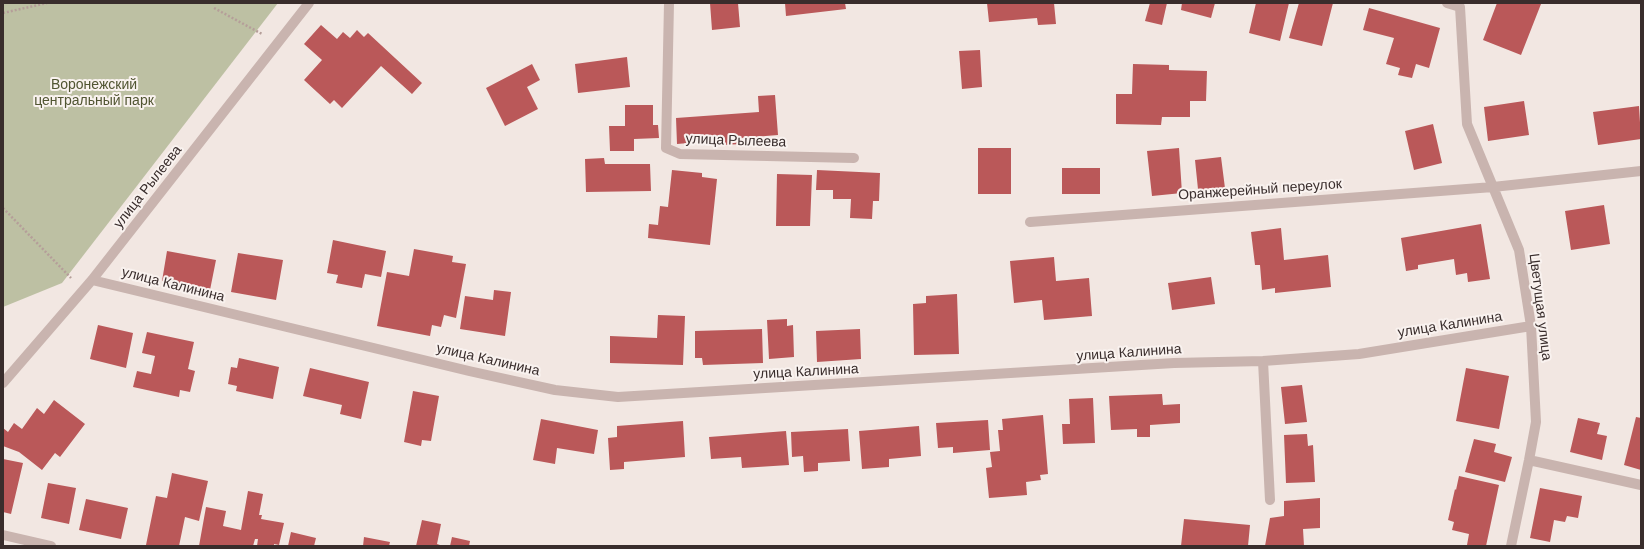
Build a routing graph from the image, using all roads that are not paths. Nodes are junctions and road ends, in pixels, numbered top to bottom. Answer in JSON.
{"nodes":[{"id":1,"x":309,"y":3,"type":"edge"},
{"id":2,"x":669,"y":3,"type":"edge"},
{"id":3,"x":1447,"y":3,"type":"edge"},
{"id":4,"x":1461,"y":5,"type":"edge"},
{"id":5,"x":854,"y":158,"type":"dead end"},
{"id":6,"x":1641,"y":171,"type":"edge"},
{"id":7,"x":1493,"y":187,"type":"junction"},
{"id":8,"x":1030,"y":222,"type":"dead end"},
{"id":9,"x":92,"y":280,"type":"junction"},
{"id":10,"x":1531,"y":326,"type":"junction"},
{"id":11,"x":1263,"y":362,"type":"junction"},
{"id":12,"x":3,"y":383,"type":"edge"},
{"id":13,"x":1529,"y":460,"type":"junction"},
{"id":14,"x":1641,"y":485,"type":"edge"},
{"id":15,"x":1270,"y":500,"type":"dead end"},
{"id":16,"x":3,"y":535,"type":"edge"},
{"id":17,"x":51,"y":546,"type":"edge"},
{"id":18,"x":1511,"y":546,"type":"edge"}],
"edges":[{"from":1,"to":9,"type":"street","name":"улица Рылеева"},
{"from":2,"to":5,"type":"street","name":"улица Рылеева"},
{"from":3,"to":4,"type":"street"},
{"from":4,"to":7,"type":"street","name":"Цветущая улица"},
{"from":6,"to":7,"type":"street"},
{"from":7,"to":8,"type":"street","name":"Оранжерейный переулок"},
{"from":7,"to":10,"type":"street","name":"Цветущая улица"},
{"from":9,"to":11,"type":"street","name":"улица Калинина"},
{"from":9,"to":12,"type":"street","name":"улица Рылеева"},
{"from":10,"to":11,"type":"street","name":"улица Калинина"},
{"from":10,"to":13,"type":"street","name":"Цветущая улица"},
{"from":11,"to":15,"type":"street"},
{"from":13,"to":14,"type":"street"},
{"from":13,"to":18,"type":"street","name":"Цветущая улица"},
{"from":16,"to":17,"type":"street"}]}
